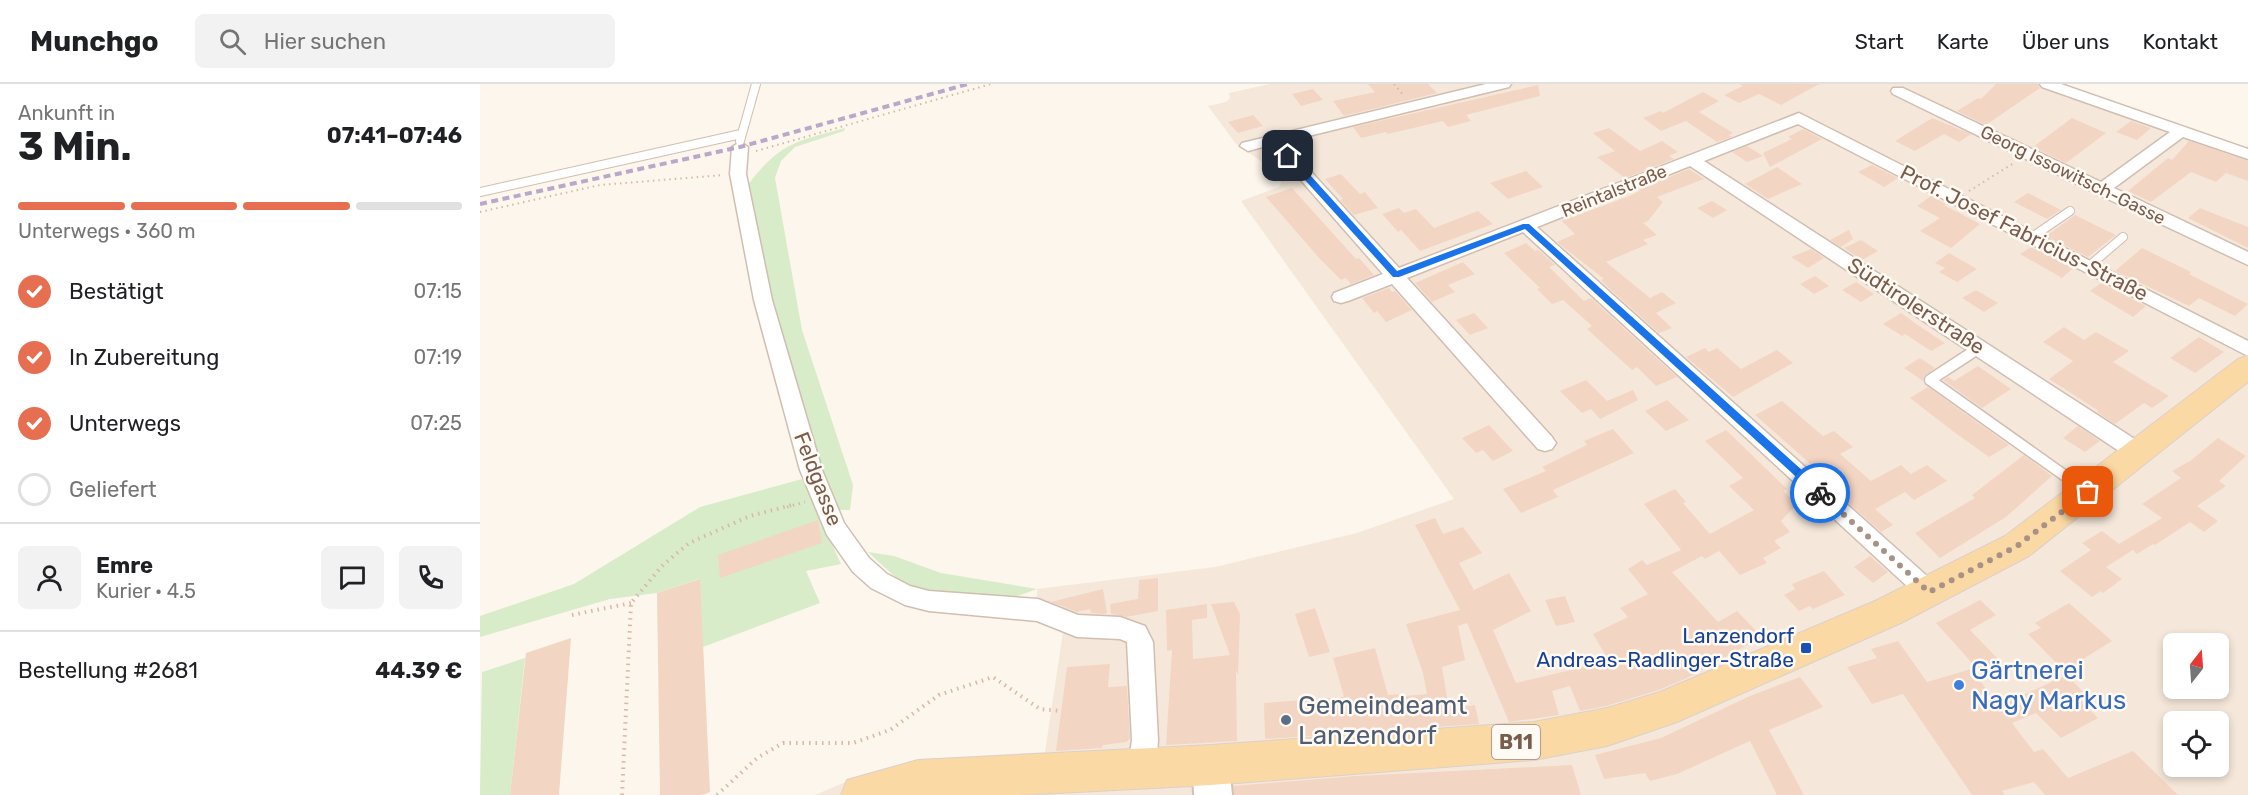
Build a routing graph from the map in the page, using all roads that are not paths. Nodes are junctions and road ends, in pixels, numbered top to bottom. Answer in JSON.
{"nodes":[{"id":1,"x":756,"y":84,"type":"edge"},
{"id":2,"x":1504,"y":84,"type":"edge"},
{"id":3,"x":2047,"y":84,"type":"edge"},
{"id":4,"x":1898,"y":91,"type":"dead end"},
{"id":5,"x":1799,"y":118,"type":"joint"},
{"id":6,"x":2181,"y":131,"type":"junction"},
{"id":7,"x":1273,"y":139,"type":"junction"},
{"id":8,"x":1248,"y":146,"type":"dead end"},
{"id":9,"x":739,"y":153,"type":"junction"},
{"id":10,"x":2248,"y":154,"type":"edge"},
{"id":11,"x":1692,"y":160,"type":"junction"},
{"id":12,"x":2101,"y":190,"type":"junction"},
{"id":13,"x":480,"y":192,"type":"edge"},
{"id":14,"x":2070,"y":211,"type":"dead end"},
{"id":15,"x":1526,"y":226,"type":"junction"},
{"id":16,"x":2032,"y":237,"type":"junction"},
{"id":17,"x":2123,"y":237,"type":"dead end"},
{"id":18,"x":2248,"y":259,"type":"edge"},
{"id":19,"x":2088,"y":267,"type":"junction"},
{"id":20,"x":1396,"y":275,"type":"junction"},
{"id":21,"x":1341,"y":297,"type":"dead end"},
{"id":22,"x":1978,"y":348,"type":"junction"},
{"id":23,"x":2248,"y":349,"type":"edge"},
{"id":24,"x":2248,"y":366,"type":"edge"},
{"id":25,"x":1545,"y":443,"type":"dead end"},
{"id":26,"x":2139,"y":453,"type":"junction"},
{"id":27,"x":2088,"y":492,"type":"junction"},
{"id":28,"x":1929,"y":592,"type":"junction"},
{"id":29,"x":1142,"y":768,"type":"junction"},
{"id":30,"x":1212,"y":780,"type":"edge"},
{"id":31,"x":862,"y":795,"type":"edge"}],
"edges":[{"from":1,"to":9,"type":"lane"},
{"from":2,"to":7,"type":"street"},
{"from":3,"to":6,"type":"street"},
{"from":4,"to":12,"type":"street","name":"Georg Issowitsch-Gasse"},
{"from":5,"to":11,"type":"street","name":"Reintalstraße"},
{"from":5,"to":16,"type":"street","name":"Prof. Josef Fabricius-Straße"},
{"from":6,"to":10,"type":"street"},
{"from":6,"to":12,"type":"street"},
{"from":7,"to":8,"type":"street"},
{"from":7,"to":20,"type":"street"},
{"from":9,"to":13,"type":"lane"},
{"from":9,"to":29,"type":"street","name":"Feldgasse"},
{"from":11,"to":15,"type":"street","name":"Reintalstraße"},
{"from":11,"to":22,"type":"street","name":"Südtirolerstraße"},
{"from":12,"to":18,"type":"street","name":"Georg Issowitsch-Gasse"},
{"from":14,"to":16,"type":"lane"},
{"from":15,"to":20,"type":"street","name":"Reintalstraße"},
{"from":15,"to":28,"type":"street"},
{"from":16,"to":19,"type":"street","name":"Prof. Josef Fabricius-Straße"},
{"from":17,"to":19,"type":"lane"},
{"from":19,"to":23,"type":"street","name":"Prof. Josef Fabricius-Straße"},
{"from":20,"to":21,"type":"street","name":"Reintalstraße"},
{"from":20,"to":25,"type":"street"},
{"from":22,"to":26,"type":"street","name":"Südtirolerstraße"},
{"from":22,"to":27,"type":"lane"},
{"from":24,"to":26,"type":"main road","number":"B11"},
{"from":26,"to":27,"type":"main road","number":"B11"},
{"from":27,"to":28,"type":"main road","number":"B11"},
{"from":28,"to":30,"type":"main road","number":"B11"},
{"from":29,"to":30,"type":"main road","number":"B11"},
{"from":29,"to":31,"type":"main road","number":"B11"}]}
